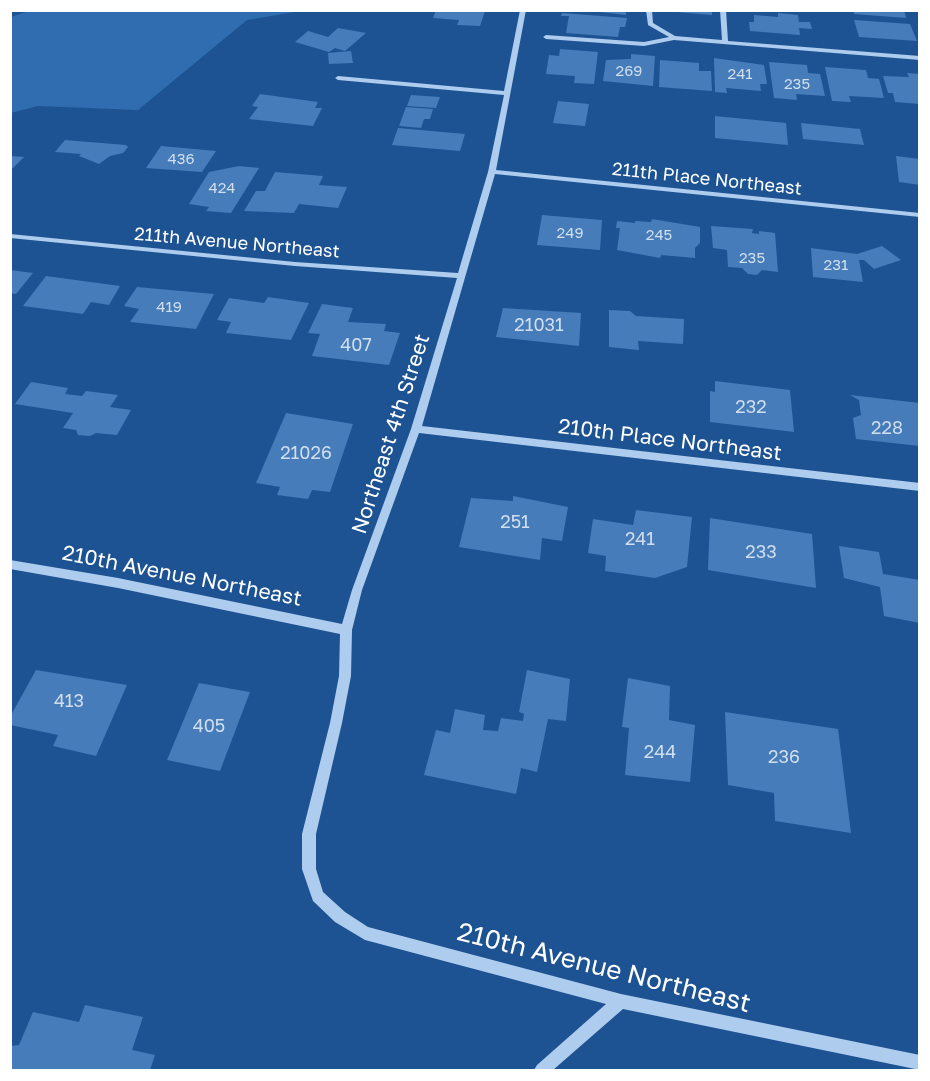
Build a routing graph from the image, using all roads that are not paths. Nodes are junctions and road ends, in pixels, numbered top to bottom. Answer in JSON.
{"nodes":[{"id":1,"x":523,"y":10,"type":"edge"},
{"id":2,"x":649,"y":10,"type":"edge"},
{"id":3,"x":723,"y":10,"type":"edge"},
{"id":4,"x":546,"y":37,"type":"dead end"},
{"id":5,"x":674,"y":38,"type":"junction"},
{"id":6,"x":725,"y":42,"type":"junction"},
{"id":7,"x":920,"y":58,"type":"edge"},
{"id":8,"x":338,"y":78,"type":"dead end"},
{"id":9,"x":508,"y":93,"type":"junction"},
{"id":10,"x":492,"y":172,"type":"junction"},
{"id":11,"x":920,"y":215,"type":"edge"},
{"id":12,"x":10,"y":236,"type":"edge"},
{"id":13,"x":461,"y":276,"type":"junction"},
{"id":14,"x":416,"y":429,"type":"junction"},
{"id":15,"x":920,"y":487,"type":"edge"},
{"id":16,"x":10,"y":564,"type":"edge"},
{"id":17,"x":346,"y":630,"type":"junction"},
{"id":18,"x":309,"y":869,"type":"joint"},
{"id":19,"x":621,"y":1001,"type":"junction"},
{"id":20,"x":920,"y":1063,"type":"edge"},
{"id":21,"x":542,"y":1071,"type":"edge"}],
"edges":[{"from":1,"to":9,"type":"street","name":"Northeast 4th Street"},
{"from":2,"to":5,"type":"street"},
{"from":3,"to":6,"type":"street"},
{"from":4,"to":5,"type":"street"},
{"from":5,"to":6,"type":"street"},
{"from":6,"to":7,"type":"street"},
{"from":8,"to":9,"type":"street"},
{"from":9,"to":10,"type":"street","name":"Northeast 4th Street"},
{"from":10,"to":11,"type":"street","name":"211th Place Northeast"},
{"from":10,"to":13,"type":"street","name":"Northeast 4th Street"},
{"from":12,"to":13,"type":"street","name":"211th Avenue Northeast"},
{"from":13,"to":14,"type":"street","name":"Northeast 4th Street"},
{"from":14,"to":15,"type":"street","name":"210th Place Northeast"},
{"from":14,"to":17,"type":"street","name":"Northeast 4th Street"},
{"from":16,"to":17,"type":"street","name":"210th Avenue Northeast"},
{"from":17,"to":18,"type":"street","name":"Northeast 4th Street"},
{"from":18,"to":19,"type":"street","name":"210th Avenue Northeast"},
{"from":19,"to":20,"type":"street","name":"210th Avenue Northeast"},
{"from":19,"to":21,"type":"street"}]}
